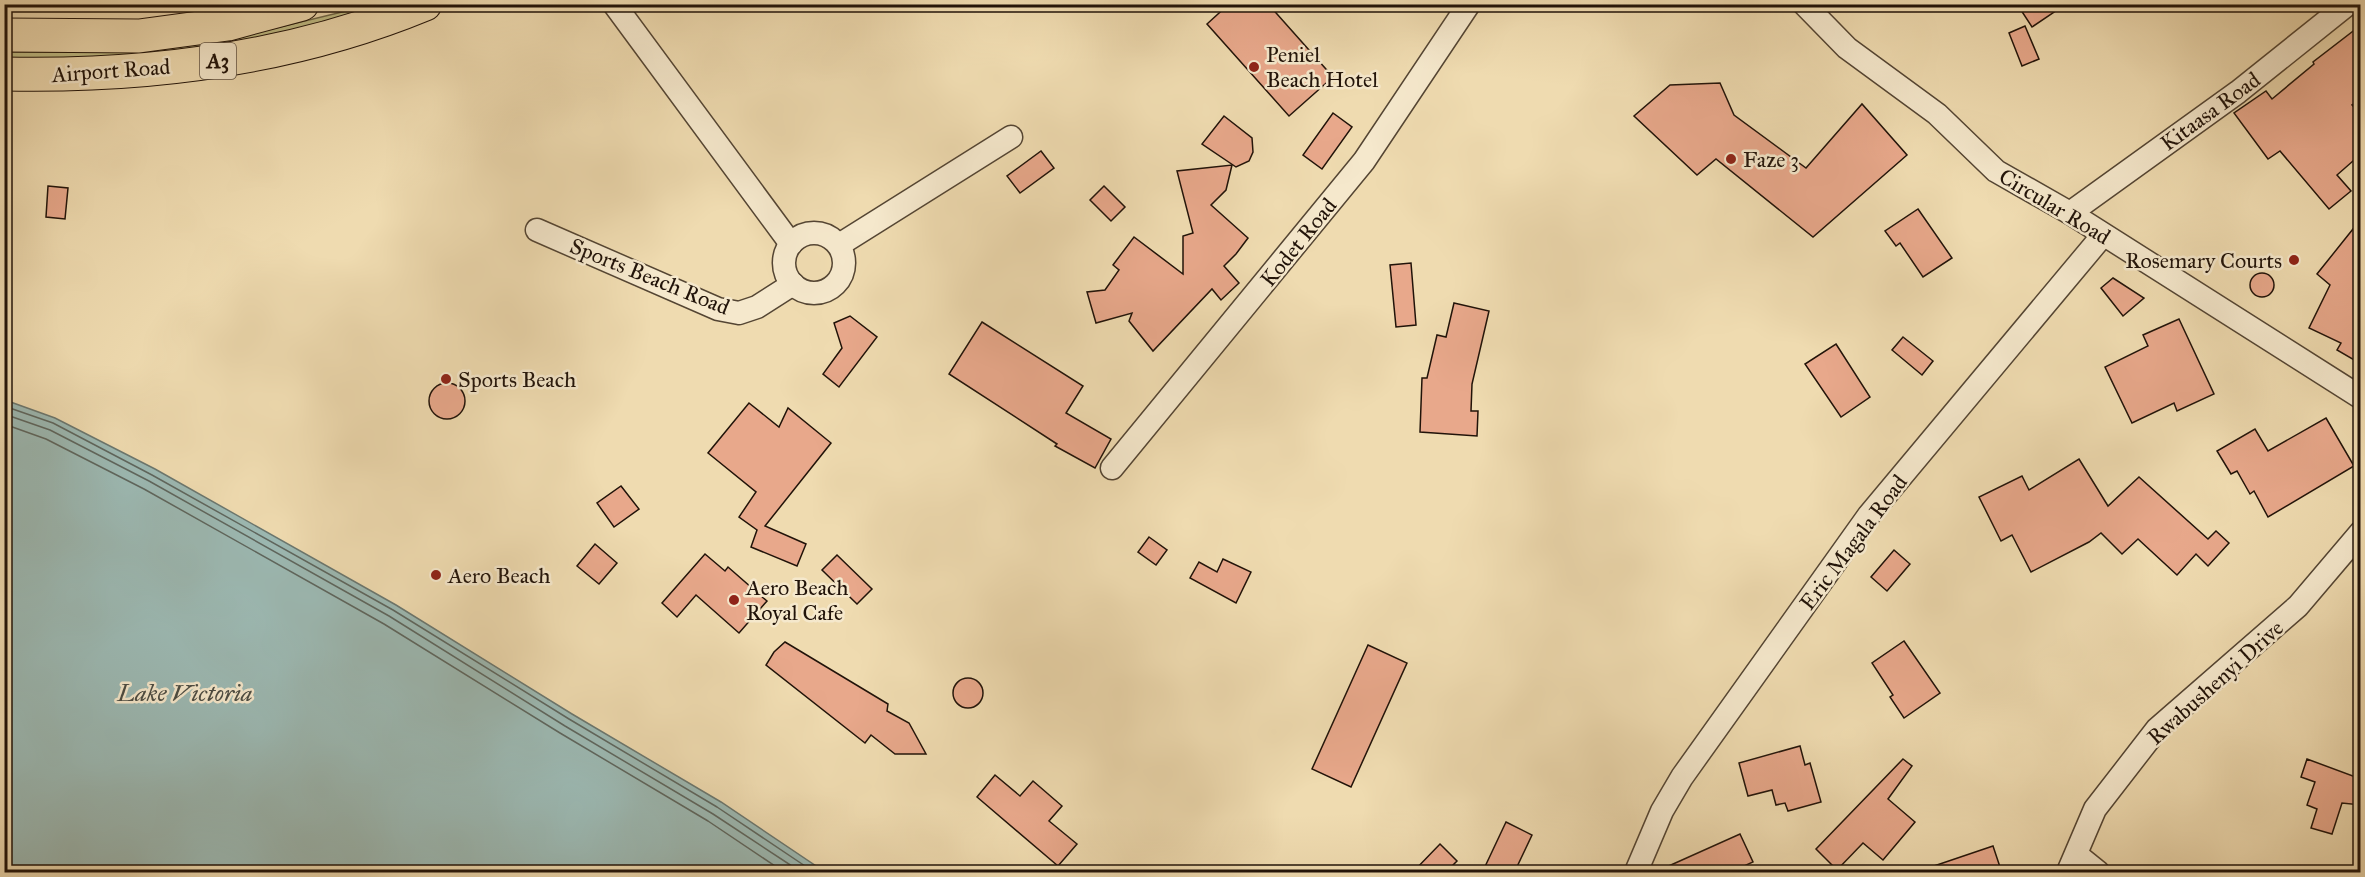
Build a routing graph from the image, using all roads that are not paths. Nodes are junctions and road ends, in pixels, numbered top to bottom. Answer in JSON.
{"nodes":[{"id":1,"x":302,"y":4,"type":"edge"},
{"id":2,"x":425,"y":4,"type":"edge"},
{"id":3,"x":614,"y":4,"type":"edge"},
{"id":4,"x":1469,"y":4,"type":"edge"},
{"id":5,"x":1804,"y":4,"type":"edge"},
{"id":6,"x":2348,"y":4,"type":"edge"},
{"id":7,"x":4,"y":35,"type":"edge"},
{"id":8,"x":4,"y":74,"type":"edge"},
{"id":9,"x":1011,"y":137,"type":"dead end"},
{"id":10,"x":2070,"y":213,"type":"junction"},
{"id":11,"x":537,"y":230,"type":"dead end"},
{"id":12,"x":2103,"y":235,"type":"junction"},
{"id":13,"x":791,"y":244,"type":"junction"},
{"id":14,"x":839,"y":245,"type":"junction"},
{"id":15,"x":793,"y":284,"type":"junction"},
{"id":16,"x":2361,"y":397,"type":"edge"},
{"id":17,"x":1112,"y":468,"type":"dead end"},
{"id":18,"x":2361,"y":533,"type":"edge"},
{"id":19,"x":2073,"y":864,"type":"edge"},
{"id":20,"x":1636,"y":873,"type":"edge"},
{"id":21,"x":2098,"y":873,"type":"edge"}],
"edges":[{"from":1,"to":7,"type":"highway","name":"Airport Road","number":"A3"},
{"from":2,"to":8,"type":"highway","name":"Airport Road","number":"A3"},
{"from":3,"to":13,"type":"street"},
{"from":4,"to":17,"type":"street","name":"Kodet Road"},
{"from":5,"to":10,"type":"street","name":"Circular Road"},
{"from":6,"to":10,"type":"street","name":"Kitaasa Road"},
{"from":9,"to":14,"type":"street"},
{"from":10,"to":12,"type":"street","name":"Circular Road"},
{"from":11,"to":15,"type":"street","name":"Sports Beach Road"},
{"from":12,"to":16,"type":"street","name":"Circular Road"},
{"from":12,"to":20,"type":"street","name":"Eric Magala Road"},
{"from":13,"to":14,"type":"street"},
{"from":13,"to":15,"type":"street"},
{"from":14,"to":15,"type":"street"},
{"from":18,"to":19,"type":"street","name":"Rwabushenyi Drive"},
{"from":19,"to":21,"type":"street"}]}
